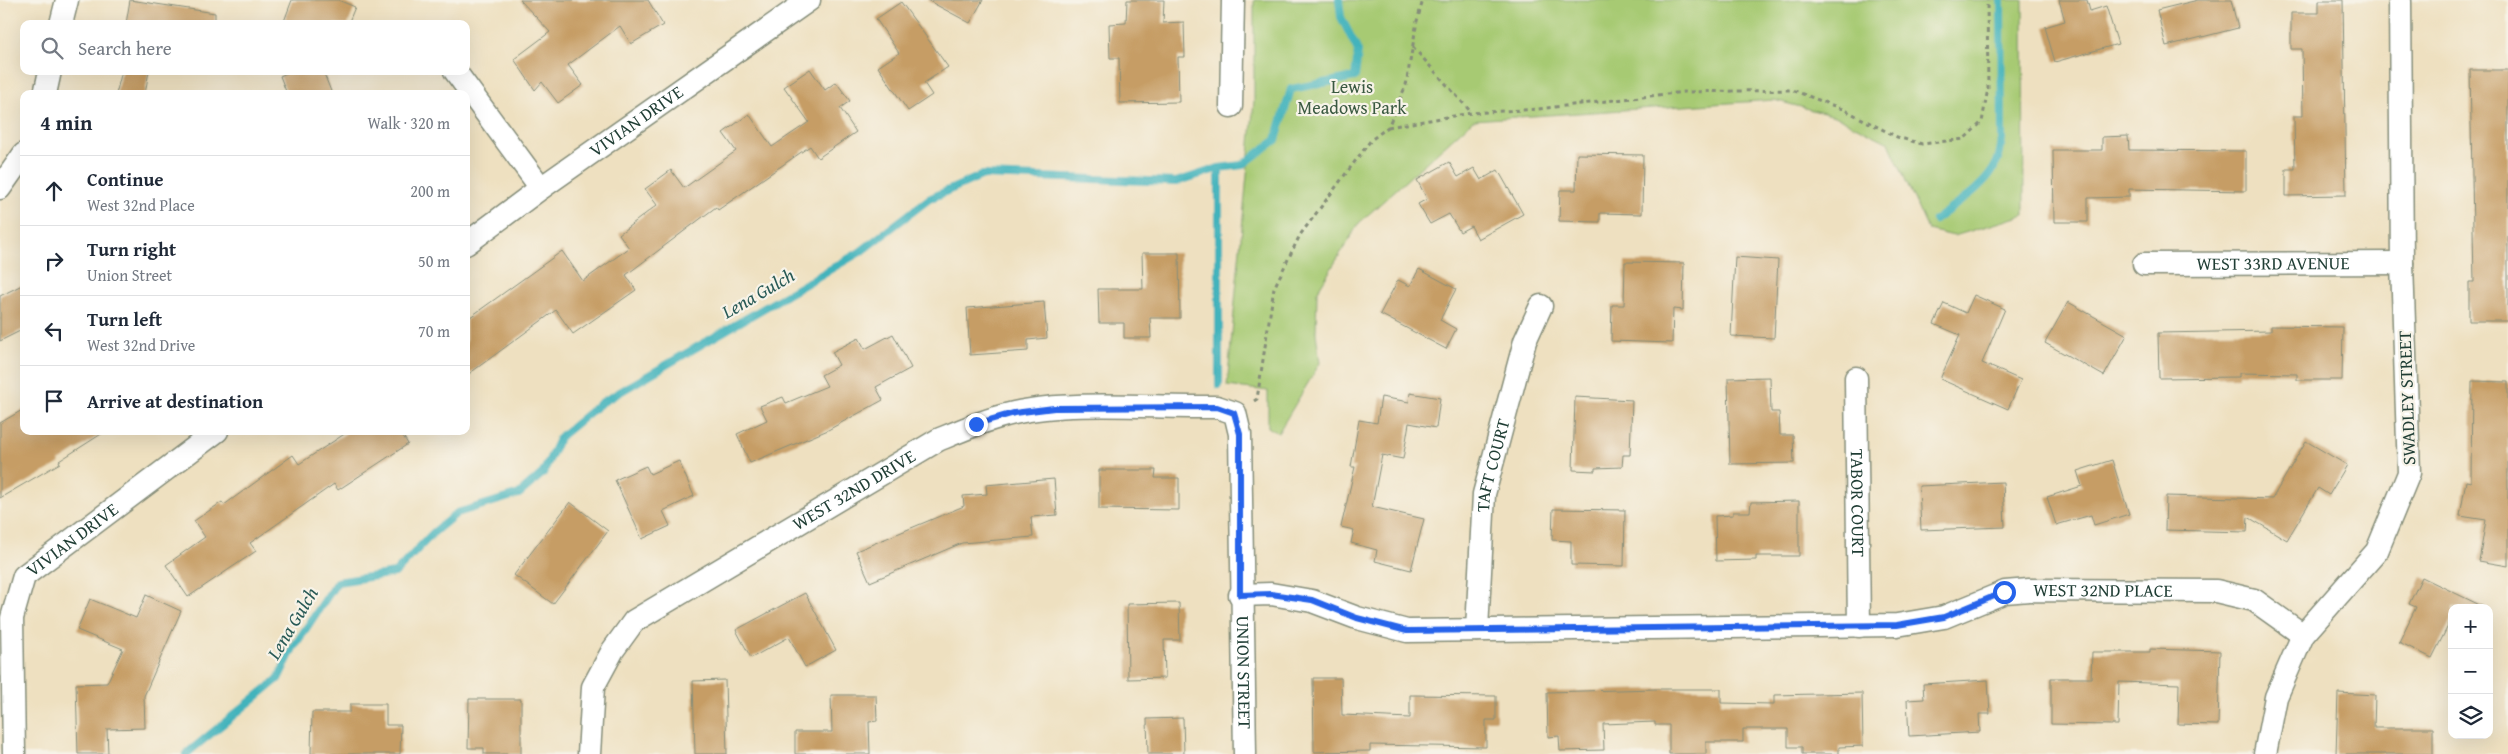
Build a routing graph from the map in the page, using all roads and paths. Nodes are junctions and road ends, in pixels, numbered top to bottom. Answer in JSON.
{"nodes":[{"id":1,"x":67,"y":0,"type":"edge"},
{"id":2,"x":808,"y":0,"type":"edge"},
{"id":3,"x":1233,"y":0,"type":"edge"},
{"id":4,"x":1423,"y":0,"type":"edge"},
{"id":5,"x":1987,"y":0,"type":"edge"},
{"id":6,"x":2400,"y":0,"type":"edge"},
{"id":7,"x":62,"y":20,"type":"edge"},
{"id":8,"x":1413,"y":47,"type":"junction"},
{"id":9,"x":49,"y":75,"type":"edge"},
{"id":10,"x":458,"y":75,"type":"edge"},
{"id":11,"x":46,"y":90,"type":"edge"},
{"id":12,"x":469,"y":90,"type":"edge"},
{"id":13,"x":470,"y":91,"type":"edge"},
{"id":14,"x":1231,"y":106,"type":"dead end"},
{"id":15,"x":1471,"y":113,"type":"junction"},
{"id":16,"x":1388,"y":127,"type":"junction"},
{"id":17,"x":20,"y":160,"type":"edge"},
{"id":18,"x":0,"y":188,"type":"edge"},
{"id":19,"x":541,"y":188,"type":"junction"},
{"id":20,"x":470,"y":241,"type":"edge"},
{"id":21,"x":2402,"y":263,"type":"junction"},
{"id":22,"x":2144,"y":264,"type":"dead end"},
{"id":23,"x":1541,"y":306,"type":"dead end"},
{"id":24,"x":1856,"y":378,"type":"dead end"},
{"id":25,"x":1234,"y":413,"type":"junction"},
{"id":26,"x":212,"y":435,"type":"edge"},
{"id":27,"x":1240,"y":595,"type":"junction"},
{"id":28,"x":1859,"y":626,"type":"junction"},
{"id":29,"x":1477,"y":630,"type":"junction"},
{"id":30,"x":2304,"y":635,"type":"junction"},
{"id":31,"x":14,"y":754,"type":"edge"},
{"id":32,"x":589,"y":754,"type":"edge"},
{"id":33,"x":1244,"y":754,"type":"edge"},
{"id":34,"x":2265,"y":754,"type":"edge"}],
"edges":[{"from":1,"to":7,"type":"street"},
{"from":2,"to":19,"type":"street","name":"VIVIAN DRIVE"},
{"from":3,"to":14,"type":"street"},
{"from":4,"to":8,"type":"path"},
{"from":5,"to":15,"type":"path"},
{"from":6,"to":21,"type":"street","name":"SWADLEY STREET"},
{"from":8,"to":15,"type":"path"},
{"from":8,"to":16,"type":"path"},
{"from":9,"to":11,"type":"street"},
{"from":10,"to":12,"type":"street"},
{"from":13,"to":19,"type":"street"},
{"from":15,"to":16,"type":"path"},
{"from":16,"to":25,"type":"path"},
{"from":17,"to":18,"type":"street"},
{"from":19,"to":20,"type":"street","name":"VIVIAN DRIVE"},
{"from":21,"to":22,"type":"street","name":"WEST 33RD AVENUE"},
{"from":21,"to":30,"type":"street","name":"SWADLEY STREET"},
{"from":23,"to":29,"type":"street","name":"TAFT COURT"},
{"from":24,"to":28,"type":"street","name":"TABOR COURT"},
{"from":25,"to":27,"type":"street","name":"UNION STREET"},
{"from":25,"to":32,"type":"street","name":"WEST 32ND DRIVE"},
{"from":26,"to":31,"type":"street","name":"VIVIAN DRIVE"},
{"from":27,"to":29,"type":"street","name":"WEST 32ND PLACE"},
{"from":27,"to":33,"type":"street","name":"UNION STREET"},
{"from":28,"to":29,"type":"street","name":"WEST 32ND PLACE"},
{"from":28,"to":30,"type":"street","name":"WEST 32ND PLACE"},
{"from":30,"to":34,"type":"street","name":"SWADLEY STREET"}]}
